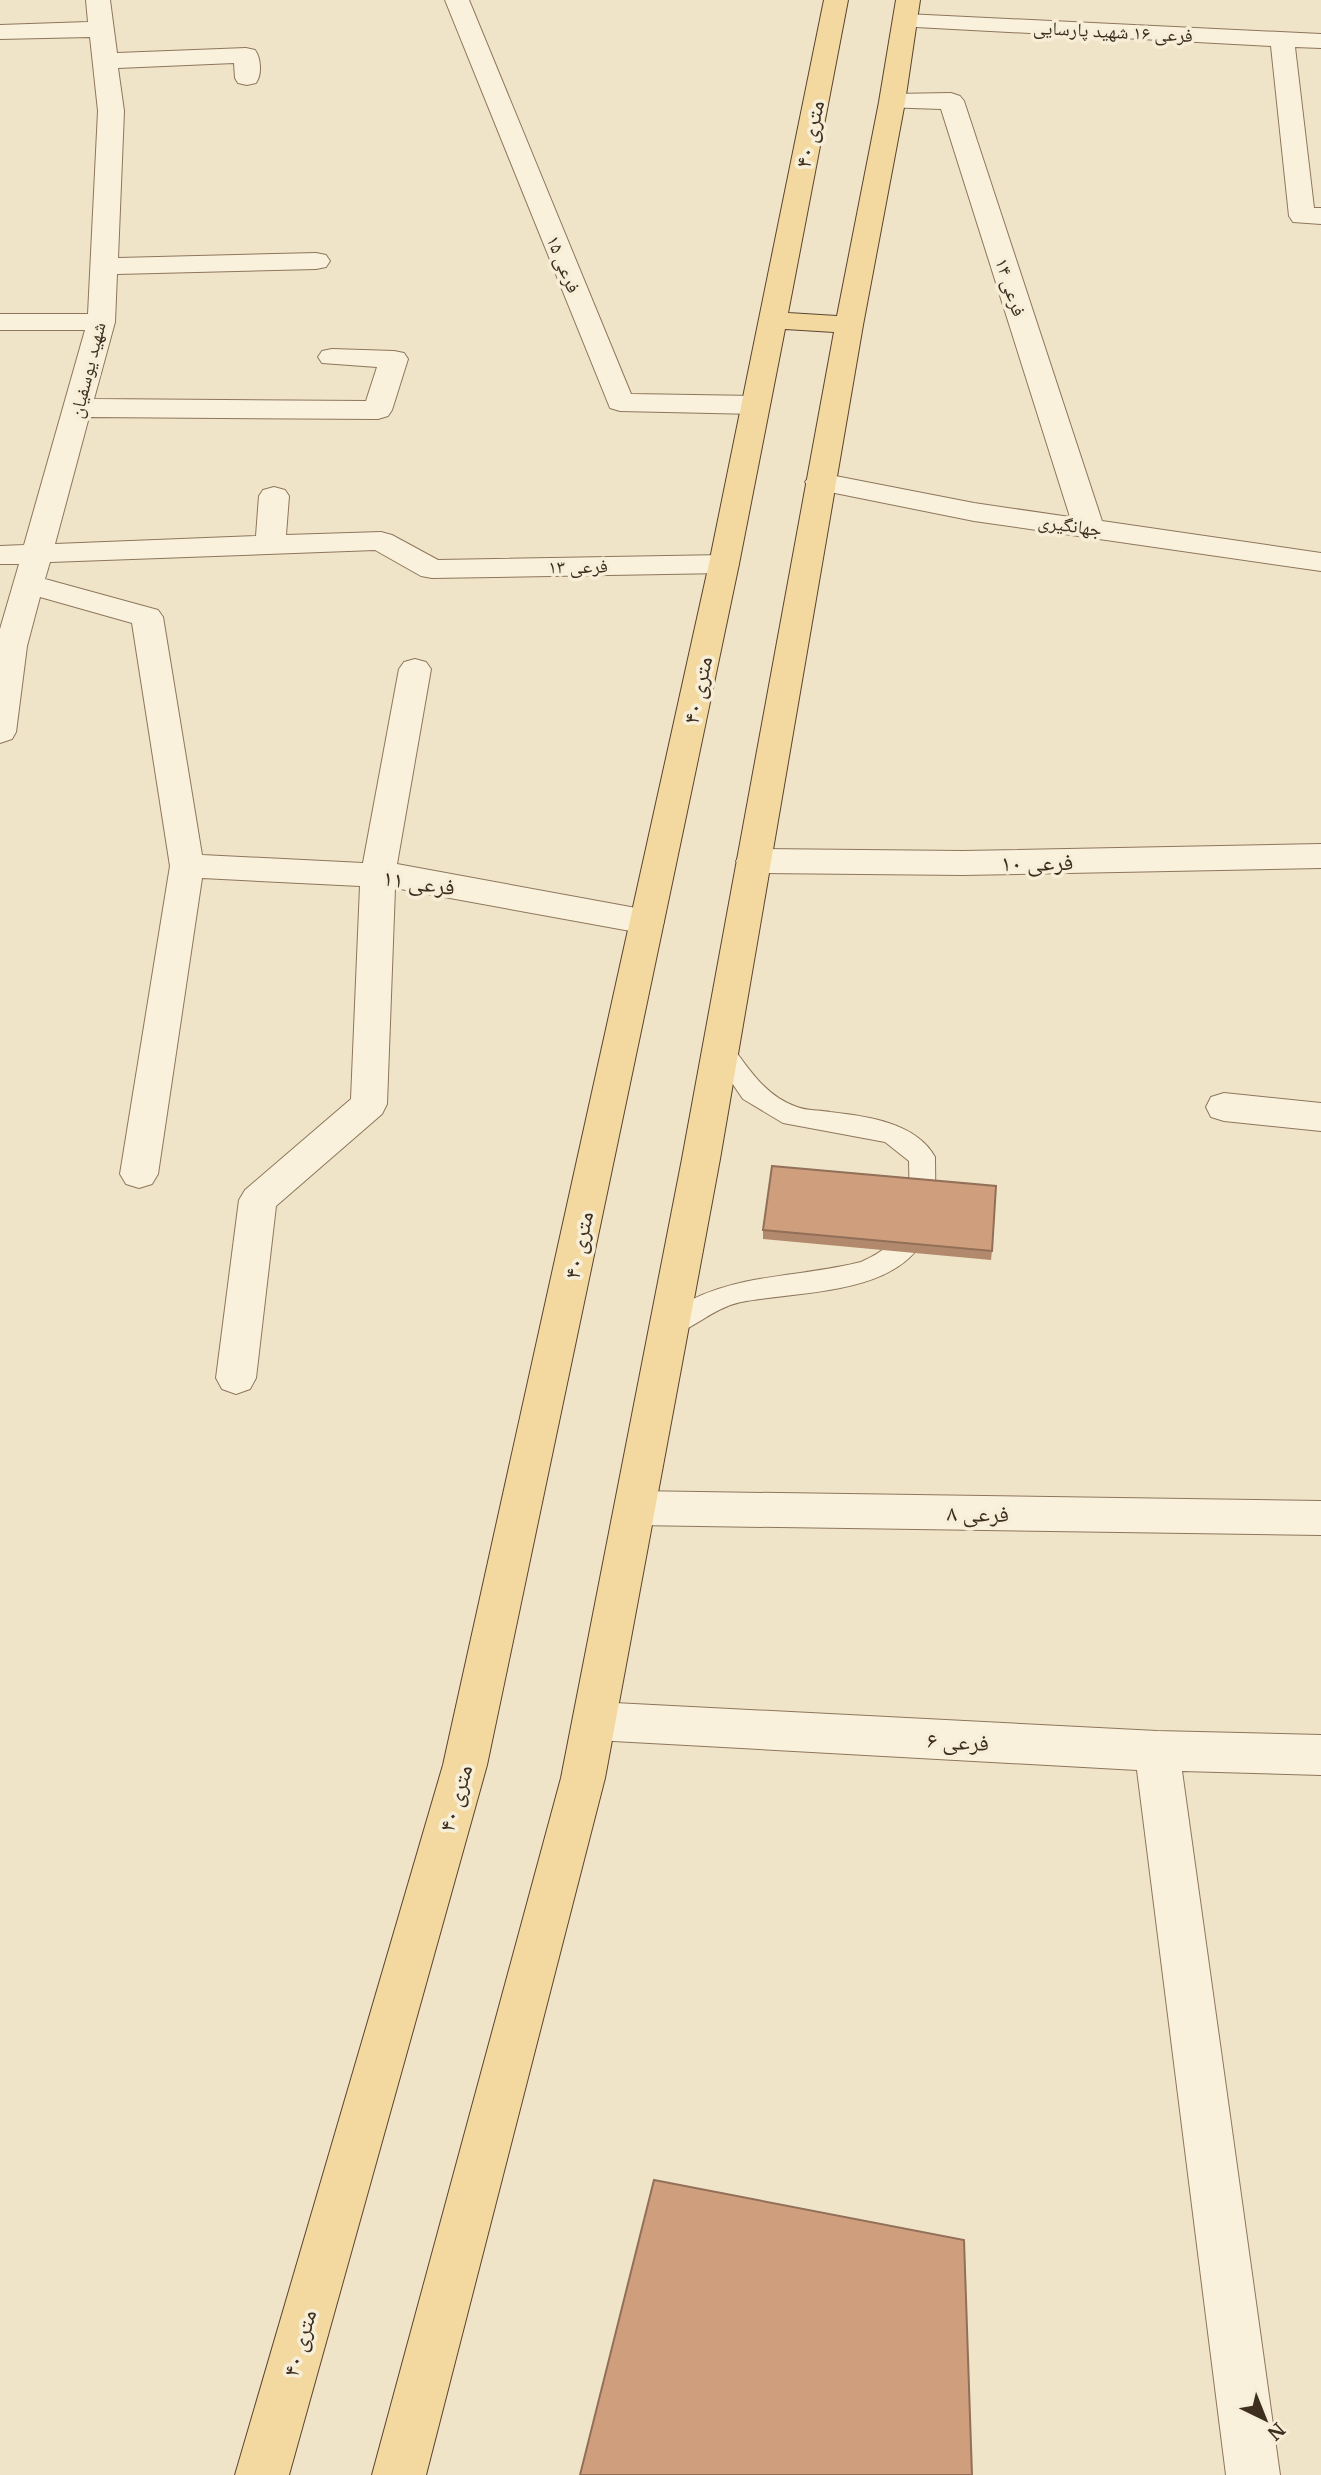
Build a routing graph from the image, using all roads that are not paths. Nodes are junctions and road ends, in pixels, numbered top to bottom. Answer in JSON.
{"nodes":[{"id":1,"x":98,"y":0,"type":"edge"},
{"id":2,"x":457,"y":0,"type":"edge"},
{"id":3,"x":836,"y":0,"type":"edge"},
{"id":4,"x":907,"y":11,"type":"edge"},
{"id":5,"x":102,"y":29,"type":"junction"},
{"id":6,"x":0,"y":32,"type":"edge"},
{"id":7,"x":1282,"y":39,"type":"junction"},
{"id":8,"x":1321,"y":41,"type":"edge"},
{"id":9,"x":105,"y":61,"type":"junction"},
{"id":10,"x":247,"y":78,"type":"dead end"},
{"id":11,"x":892,"y":102,"type":"junction"},
{"id":12,"x":1321,"y":216,"type":"edge"},
{"id":13,"x":316,"y":261,"type":"dead end"},
{"id":14,"x":104,"y":266,"type":"junction"},
{"id":15,"x":771,"y":320,"type":"junction"},
{"id":16,"x":0,"y":322,"type":"edge"},
{"id":17,"x":101,"y":322,"type":"junction"},
{"id":18,"x":849,"y":325,"type":"junction"},
{"id":19,"x":332,"y":358,"type":"dead end"},
{"id":20,"x":756,"y":405,"type":"junction"},
{"id":21,"x":78,"y":408,"type":"junction"},
{"id":22,"x":820,"y":482,"type":"junction"},
{"id":23,"x":274,"y":496,"type":"dead end"},
{"id":24,"x":1089,"y":528,"type":"junction"},
{"id":25,"x":270,"y":546,"type":"junction"},
{"id":26,"x":0,"y":555,"type":"edge"},
{"id":27,"x":1321,"y":562,"type":"edge"},
{"id":28,"x":724,"y":564,"type":"junction"},
{"id":29,"x":34,"y":570,"type":"junction"},
{"id":30,"x":415,"y":668,"type":"dead end"},
{"id":31,"x":0,"y":732,"type":"edge"},
{"id":32,"x":1321,"y":856,"type":"edge"},
{"id":33,"x":753,"y":860,"type":"junction"},
{"id":34,"x":187,"y":866,"type":"junction"},
{"id":35,"x":378,"y":875,"type":"junction"},
{"id":36,"x":647,"y":922,"type":"junction"},
{"id":37,"x":720,"y":1048,"type":"junction"},
{"id":38,"x":1224,"y":1107,"type":"dead end"},
{"id":39,"x":1321,"y":1116,"type":"edge"},
{"id":40,"x":139,"y":1174,"type":"dead end"},
{"id":41,"x":669,"y":1326,"type":"junction"},
{"id":42,"x":236,"y":1378,"type":"dead end"},
{"id":43,"x":635,"y":1508,"type":"junction"},
{"id":44,"x":1321,"y":1518,"type":"edge"},
{"id":45,"x":595,"y":1721,"type":"junction"},
{"id":46,"x":1157,"y":1751,"type":"junction"},
{"id":47,"x":1321,"y":1755,"type":"edge"},
{"id":48,"x":262,"y":2475,"type":"edge"},
{"id":49,"x":399,"y":2475,"type":"edge"},
{"id":50,"x":1253,"y":2475,"type":"edge"}],
"edges":[{"from":1,"to":5,"type":"street","name":"شهید یوسفیان"},
{"from":2,"to":20,"type":"street","name":"فرعی ۱۵"},
{"from":3,"to":15,"type":"main road","name":"۴۰ متری"},
{"from":4,"to":7,"type":"street","name":"فرعی ۱۶ شهید پارسایی"},
{"from":4,"to":11,"type":"main road"},
{"from":5,"to":6,"type":"street"},
{"from":5,"to":9,"type":"street","name":"شهید یوسفیان"},
{"from":7,"to":8,"type":"street","name":"فرعی ۱۶ شهید پارسایی"},
{"from":7,"to":12,"type":"street"},
{"from":9,"to":10,"type":"street"},
{"from":9,"to":14,"type":"street","name":"شهید یوسفیان"},
{"from":11,"to":18,"type":"main road"},
{"from":11,"to":24,"type":"street","name":"فرعی ۱۴"},
{"from":13,"to":14,"type":"street"},
{"from":14,"to":17,"type":"street","name":"شهید یوسفیان"},
{"from":15,"to":18,"type":"main road"},
{"from":15,"to":20,"type":"main road","name":"۴۰ متری"},
{"from":16,"to":17,"type":"street"},
{"from":17,"to":21,"type":"street","name":"شهید یوسفیان"},
{"from":18,"to":22,"type":"main road"},
{"from":19,"to":21,"type":"street"},
{"from":20,"to":28,"type":"main road","name":"۴۰ متری"},
{"from":21,"to":29,"type":"street","name":"شهید یوسفیان"},
{"from":22,"to":24,"type":"street","name":"جهانگیری"},
{"from":22,"to":33,"type":"main road"},
{"from":23,"to":25,"type":"street"},
{"from":24,"to":27,"type":"street","name":"جهانگیری"},
{"from":25,"to":28,"type":"street","name":"فرعی ۱۳"},
{"from":25,"to":29,"type":"street"},
{"from":26,"to":29,"type":"street"},
{"from":28,"to":36,"type":"main road","name":"۴۰ متری"},
{"from":29,"to":31,"type":"street","name":"شهید یوسفیان"},
{"from":29,"to":34,"type":"street"},
{"from":30,"to":35,"type":"street"},
{"from":32,"to":33,"type":"street","name":"فرعی ۱۰"},
{"from":33,"to":37,"type":"main road"},
{"from":34,"to":35,"type":"street","name":"فرعی ۱۱"},
{"from":34,"to":40,"type":"street"},
{"from":35,"to":36,"type":"street","name":"فرعی ۱۱"},
{"from":35,"to":42,"type":"street"},
{"from":36,"to":48,"type":"main road","name":"۴۰ متری"},
{"from":37,"to":41,"type":"main road"},
{"from":37,"to":41,"type":"lane"},
{"from":38,"to":39,"type":"street"},
{"from":41,"to":43,"type":"main road"},
{"from":43,"to":44,"type":"street","name":"فرعی ۸"},
{"from":43,"to":45,"type":"main road"},
{"from":45,"to":46,"type":"street","name":"فرعی ۶"},
{"from":45,"to":49,"type":"main road"},
{"from":46,"to":47,"type":"street","name":"فرعی ۶"},
{"from":46,"to":50,"type":"street"}]}
